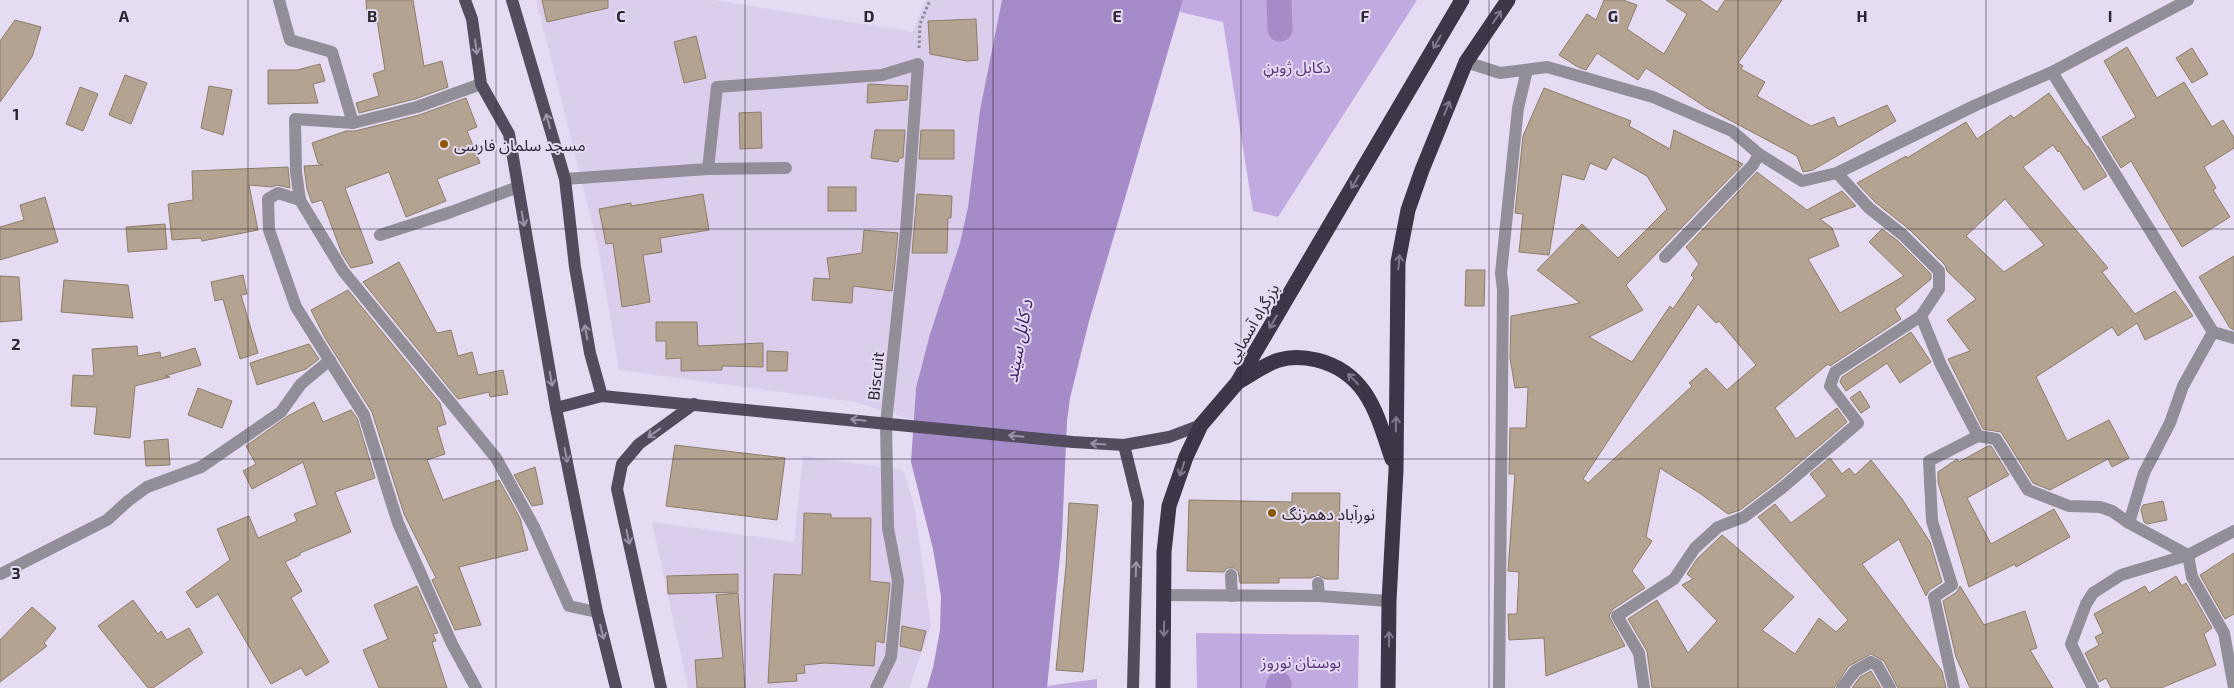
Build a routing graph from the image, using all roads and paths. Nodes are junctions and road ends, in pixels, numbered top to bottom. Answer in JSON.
{"nodes":[{"id":1,"x":279,"y":0,"type":"edge"},
{"id":2,"x":466,"y":0,"type":"edge"},
{"id":3,"x":512,"y":0,"type":"edge"},
{"id":4,"x":930,"y":0,"type":"edge"},
{"id":5,"x":1462,"y":0,"type":"edge"},
{"id":6,"x":1508,"y":0,"type":"edge"},
{"id":7,"x":2188,"y":0,"type":"edge"},
{"id":8,"x":1466,"y":62,"type":"junction"},
{"id":9,"x":918,"y":64,"type":"junction"},
{"id":10,"x":1527,"y":70,"type":"junction"},
{"id":11,"x":2052,"y":72,"type":"junction"},
{"id":12,"x":482,"y":84,"type":"junction"},
{"id":13,"x":353,"y":123,"type":"junction"},
{"id":14,"x":1759,"y":154,"type":"junction"},
{"id":15,"x":786,"y":168,"type":"dead end"},
{"id":16,"x":708,"y":169,"type":"junction"},
{"id":17,"x":1837,"y":173,"type":"junction"},
{"id":18,"x":565,"y":180,"type":"junction"},
{"id":19,"x":518,"y":187,"type":"junction"},
{"id":20,"x":300,"y":200,"type":"junction"},
{"id":21,"x":380,"y":235,"type":"dead end"},
{"id":22,"x":1665,"y":257,"type":"dead end"},
{"id":23,"x":1921,"y":316,"type":"junction"},
{"id":24,"x":2213,"y":332,"type":"junction"},
{"id":25,"x":2234,"y":338,"type":"edge"},
{"id":26,"x":330,"y":360,"type":"junction"},
{"id":27,"x":1238,"y":383,"type":"junction"},
{"id":28,"x":602,"y":396,"type":"junction"},
{"id":29,"x":694,"y":404,"type":"junction"},
{"id":30,"x":556,"y":408,"type":"junction"},
{"id":31,"x":886,"y":423,"type":"junction"},
{"id":32,"x":1201,"y":424,"type":"junction"},
{"id":33,"x":1978,"y":436,"type":"junction"},
{"id":34,"x":1124,"y":445,"type":"junction"},
{"id":35,"x":1396,"y":470,"type":"junction"},
{"id":36,"x":2129,"y":523,"type":"junction"},
{"id":37,"x":2234,"y":531,"type":"edge"},
{"id":38,"x":2188,"y":555,"type":"junction"},
{"id":39,"x":1,"y":574,"type":"edge"},
{"id":40,"x":1231,"y":575,"type":"dead end"},
{"id":41,"x":1318,"y":583,"type":"dead end"},
{"id":42,"x":1164,"y":595,"type":"junction"},
{"id":43,"x":1232,"y":596,"type":"junction"},
{"id":44,"x":1319,"y":596,"type":"junction"},
{"id":45,"x":1389,"y":600,"type":"junction"},
{"id":46,"x":597,"y":612,"type":"junction"},
{"id":47,"x":476,"y":688,"type":"edge"},
{"id":48,"x":616,"y":688,"type":"edge"},
{"id":49,"x":661,"y":688,"type":"edge"},
{"id":50,"x":876,"y":688,"type":"edge"},
{"id":51,"x":1133,"y":688,"type":"edge"},
{"id":52,"x":1163,"y":688,"type":"edge"},
{"id":53,"x":1388,"y":688,"type":"edge"},
{"id":54,"x":1499,"y":688,"type":"edge"},
{"id":55,"x":1644,"y":688,"type":"edge"},
{"id":56,"x":1842,"y":688,"type":"edge"},
{"id":57,"x":1890,"y":688,"type":"edge"},
{"id":58,"x":1954,"y":688,"type":"edge"},
{"id":59,"x":2093,"y":688,"type":"edge"},
{"id":60,"x":2234,"y":688,"type":"edge"}],
"edges":[{"from":1,"to":13,"type":"street"},
{"from":2,"to":12,"type":"main road","one_way":true},
{"from":18,"to":3,"type":"main road","one_way":true},
{"from":4,"to":9,"type":"path"},
{"from":5,"to":27,"type":"highway","name":"بزرگراه آسمایی","one_way":true},
{"from":8,"to":6,"type":"highway","one_way":true},
{"from":7,"to":11,"type":"street"},
{"from":8,"to":10,"type":"street"},
{"from":35,"to":8,"type":"highway","one_way":true},
{"from":9,"to":16,"type":"street"},
{"from":9,"to":31,"type":"street","name":"Biscuit"},
{"from":10,"to":14,"type":"street"},
{"from":10,"to":54,"type":"street"},
{"from":11,"to":17,"type":"street"},
{"from":11,"to":24,"type":"street"},
{"from":12,"to":13,"type":"street"},
{"from":12,"to":19,"type":"main road"},
{"from":13,"to":20,"type":"street"},
{"from":14,"to":17,"type":"street"},
{"from":14,"to":22,"type":"street"},
{"from":15,"to":16,"type":"street"},
{"from":16,"to":18,"type":"street"},
{"from":17,"to":23,"type":"street"},
{"from":28,"to":18,"type":"main road","one_way":true},
{"from":19,"to":21,"type":"street"},
{"from":19,"to":30,"type":"main road","one_way":true},
{"from":20,"to":26,"type":"street"},
{"from":20,"to":46,"type":"street"},
{"from":23,"to":33,"type":"street"},
{"from":23,"to":55,"type":"street"},
{"from":24,"to":25,"type":"street"},
{"from":24,"to":36,"type":"street"},
{"from":26,"to":39,"type":"street"},
{"from":26,"to":47,"type":"street"},
{"from":27,"to":32,"type":"highway","name":"بزرگراه آسمایی"},
{"from":35,"to":27,"type":"highway","one_way":true},
{"from":28,"to":29,"type":"main road"},
{"from":28,"to":30,"type":"main road"},
{"from":31,"to":29,"type":"main road","one_way":true},
{"from":29,"to":49,"type":"main road","one_way":true},
{"from":30,"to":46,"type":"main road","one_way":true},
{"from":34,"to":31,"type":"main road","one_way":true},
{"from":31,"to":50,"type":"street","name":"Biscuit"},
{"from":32,"to":34,"type":"main road"},
{"from":32,"to":42,"type":"highway","name":"بزرگراه آسمایی","one_way":true},
{"from":33,"to":36,"type":"street"},
{"from":33,"to":58,"type":"street"},
{"from":51,"to":34,"type":"main road","one_way":true},
{"from":35,"to":45,"type":"highway"},
{"from":36,"to":38,"type":"street"},
{"from":37,"to":38,"type":"street"},
{"from":38,"to":59,"type":"street"},
{"from":38,"to":60,"type":"street"},
{"from":40,"to":43,"type":"street"},
{"from":41,"to":44,"type":"street"},
{"from":42,"to":43,"type":"street"},
{"from":42,"to":52,"type":"highway","name":"بزرگراه آسمایی","one_way":true},
{"from":43,"to":44,"type":"street"},
{"from":44,"to":45,"type":"street"},
{"from":53,"to":45,"type":"highway","one_way":true},
{"from":46,"to":48,"type":"main road","one_way":true},
{"from":56,"to":57,"type":"street"}]}
